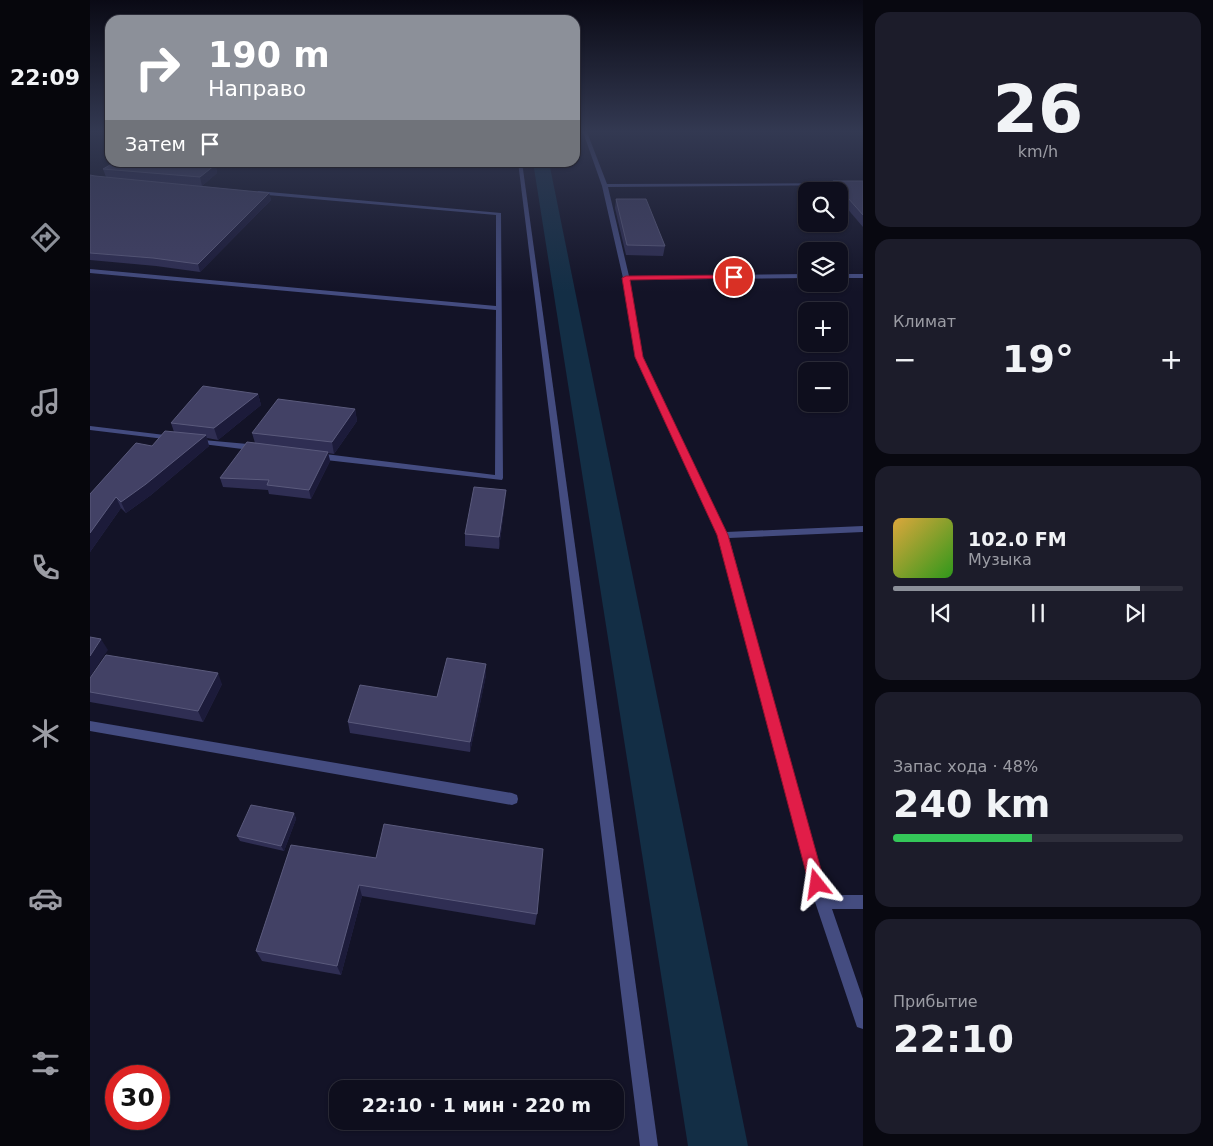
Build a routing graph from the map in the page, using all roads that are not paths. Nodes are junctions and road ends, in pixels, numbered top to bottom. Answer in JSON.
{"nodes":[{"id":1,"x":523,"y":185,"type":"edge"},
{"id":2,"x":672,"y":185,"type":"edge"},
{"id":3,"x":605,"y":186,"type":"joint"},
{"id":4,"x":256,"y":193,"type":"edge"},
{"id":5,"x":90,"y":272,"type":"edge"},
{"id":6,"x":798,"y":276,"type":"edge"},
{"id":7,"x":848,"y":276,"type":"edge"},
{"id":8,"x":863,"y":276,"type":"edge"},
{"id":9,"x":626,"y":278,"type":"junction"},
{"id":10,"x":498,"y":308,"type":"junction"},
{"id":11,"x":90,"y":428,"type":"edge"},
{"id":12,"x":265,"y":449,"type":"edge"},
{"id":13,"x":304,"y":454,"type":"edge"},
{"id":14,"x":863,"y":529,"type":"edge"},
{"id":15,"x":723,"y":535,"type":"junction"},
{"id":16,"x":90,"y":726,"type":"edge"},
{"id":17,"x":512,"y":799,"type":"dead end"},
{"id":18,"x":822,"y":902,"type":"junction"},
{"id":19,"x":863,"y":902,"type":"edge"},
{"id":20,"x":863,"y":1021,"type":"edge"},
{"id":21,"x":649,"y":1146,"type":"edge"}],
"edges":[{"from":1,"to":21,"type":"street"},
{"from":2,"to":3,"type":"street"},
{"from":3,"to":9,"type":"street"},
{"from":4,"to":10,"type":"street"},
{"from":5,"to":10,"type":"street"},
{"from":6,"to":9,"type":"street"},
{"from":7,"to":8,"type":"street"},
{"from":9,"to":15,"type":"street"},
{"from":10,"to":13,"type":"street"},
{"from":11,"to":12,"type":"street"},
{"from":14,"to":15,"type":"street"},
{"from":15,"to":18,"type":"street"},
{"from":16,"to":17,"type":"street"},
{"from":18,"to":19,"type":"street"},
{"from":18,"to":20,"type":"street"}]}
